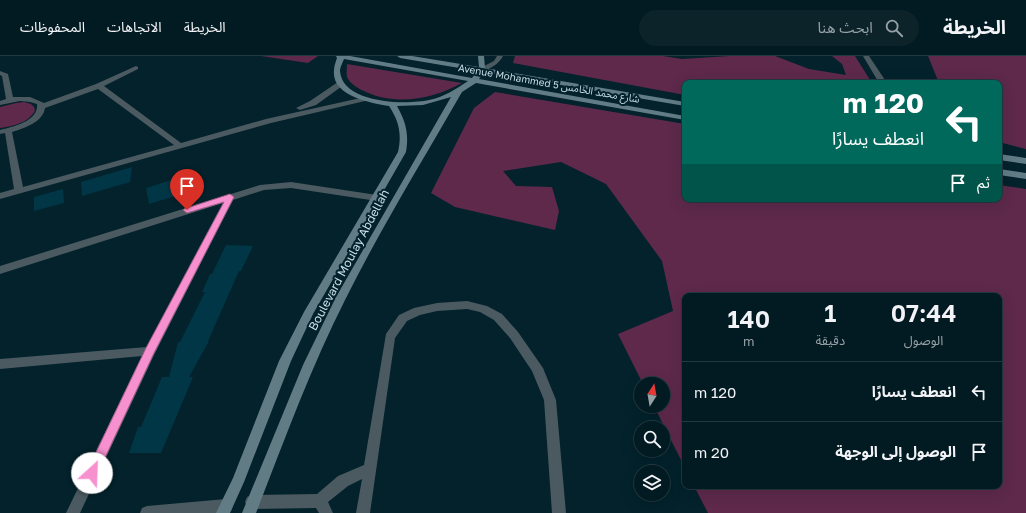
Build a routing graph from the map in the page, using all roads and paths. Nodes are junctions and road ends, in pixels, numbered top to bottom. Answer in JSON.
{"nodes":[{"id":1,"x":341,"y":56,"type":"edge"},
{"id":2,"x":400,"y":56,"type":"edge"},
{"id":3,"x":481,"y":56,"type":"edge"},
{"id":4,"x":500,"y":56,"type":"edge"},
{"id":5,"x":866,"y":56,"type":"edge"},
{"id":6,"x":136,"y":68,"type":"dead end"},
{"id":7,"x":482,"y":69,"type":"junction"},
{"id":8,"x":0,"y":73,"type":"edge"},
{"id":9,"x":475,"y":80,"type":"junction"},
{"id":10,"x":881,"y":80,"type":"edge"},
{"id":11,"x":341,"y":84,"type":"junction"},
{"id":12,"x":99,"y":86,"type":"junction"},
{"id":13,"x":458,"y":92,"type":"junction"},
{"id":14,"x":365,"y":99,"type":"junction"},
{"id":15,"x":10,"y":100,"type":"junction"},
{"id":16,"x":0,"y":103,"type":"edge"},
{"id":17,"x":682,"y":103,"type":"edge"},
{"id":18,"x":392,"y":104,"type":"junction"},
{"id":19,"x":42,"y":106,"type":"junction"},
{"id":20,"x":682,"y":117,"type":"edge"},
{"id":21,"x":269,"y":121,"type":"junction"},
{"id":22,"x":4,"y":132,"type":"edge"},
{"id":23,"x":180,"y":146,"type":"junction"},
{"id":24,"x":1002,"y":157,"type":"edge"},
{"id":25,"x":1026,"y":161,"type":"edge"},
{"id":26,"x":1002,"y":172,"type":"edge"},
{"id":27,"x":1026,"y":176,"type":"edge"},
{"id":28,"x":19,"y":191,"type":"junction"},
{"id":29,"x":0,"y":196,"type":"edge"},
{"id":30,"x":230,"y":197,"type":"junction"},
{"id":31,"x":376,"y":198,"type":"junction"},
{"id":32,"x":0,"y":270,"type":"edge"},
{"id":33,"x":150,"y":351,"type":"junction"},
{"id":34,"x":0,"y":364,"type":"edge"},
{"id":35,"x":370,"y":469,"type":"junction"},
{"id":36,"x":323,"y":507,"type":"edge"},
{"id":37,"x":251,"y":508,"type":"edge"},
{"id":38,"x":224,"y":510,"type":"edge"},
{"id":39,"x":72,"y":513,"type":"edge"},
{"id":40,"x":147,"y":513,"type":"edge"},
{"id":41,"x":363,"y":513,"type":"edge"},
{"id":42,"x":559,"y":513,"type":"edge"}],
"edges":[{"from":1,"to":9,"type":"main road","name":"Avenue Mohammed 5 شارع محمد الخامس"},
{"from":1,"to":11,"type":"main road"},
{"from":2,"to":7,"type":"main road","name":"Avenue Mohammed 5 شارع محمد الخامس"},
{"from":3,"to":7,"type":"main road"},
{"from":4,"to":7,"type":"street"},
{"from":5,"to":10,"type":"street"},
{"from":6,"to":12,"type":"street"},
{"from":7,"to":9,"type":"main road"},
{"from":7,"to":17,"type":"main road","name":"Avenue Mohammed 5 شارع محمد الخامس"},
{"from":8,"to":15,"type":"street"},
{"from":9,"to":13,"type":"main road"},
{"from":9,"to":20,"type":"main road","name":"Avenue Mohammed 5 شارع محمد الخامس"},
{"from":11,"to":14,"type":"main road"},
{"from":11,"to":21,"type":"street"},
{"from":12,"to":19,"type":"street"},
{"from":12,"to":23,"type":"street"},
{"from":13,"to":18,"type":"main road"},
{"from":13,"to":37,"type":"main road","name":"Boulevard Moulay Abdellah"},
{"from":14,"to":18,"type":"main road"},
{"from":14,"to":21,"type":"street"},
{"from":15,"to":16,"type":"street"},
{"from":15,"to":19,"type":"street"},
{"from":18,"to":31,"type":"main road","name":"Boulevard Moulay Abdellah"},
{"from":19,"to":22,"type":"street"},
{"from":21,"to":23,"type":"street"},
{"from":22,"to":28,"type":"street"},
{"from":23,"to":28,"type":"street"},
{"from":24,"to":25,"type":"main road"},
{"from":26,"to":27,"type":"main road"},
{"from":28,"to":29,"type":"street"},
{"from":30,"to":31,"type":"street"},
{"from":30,"to":32,"type":"street"},
{"from":30,"to":33,"type":"street"},
{"from":31,"to":38,"type":"main road","name":"Boulevard Moulay Abdellah"},
{"from":33,"to":34,"type":"street"},
{"from":33,"to":39,"type":"street"},
{"from":35,"to":36,"type":"street"},
{"from":35,"to":41,"type":"street"},
{"from":35,"to":42,"type":"street"},
{"from":36,"to":37,"type":"street"},
{"from":38,"to":40,"type":"street"}]}
